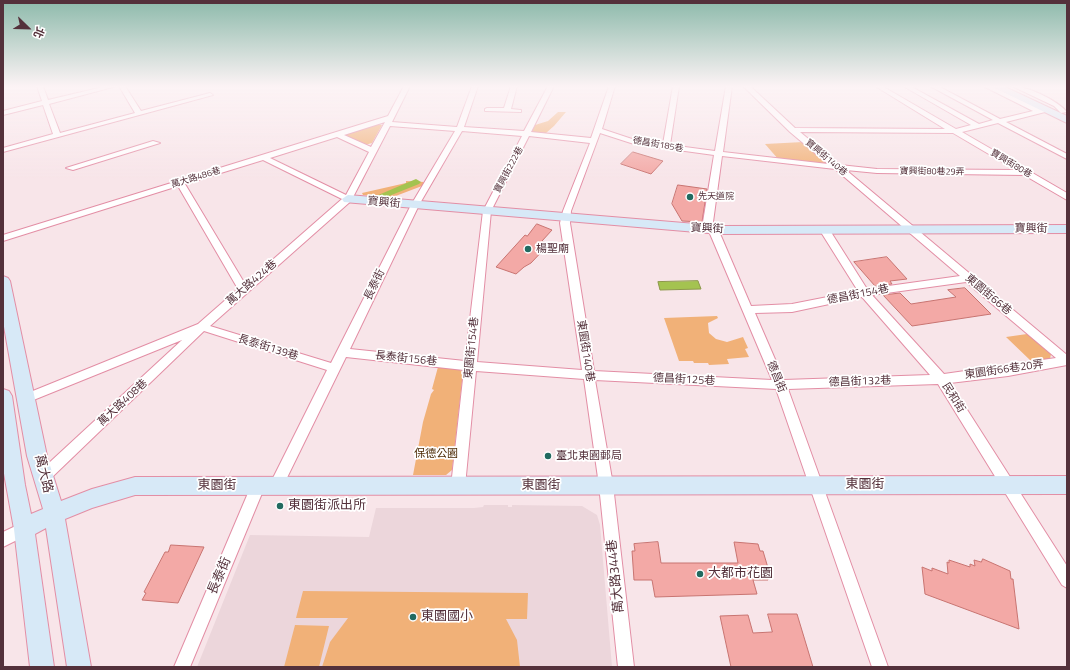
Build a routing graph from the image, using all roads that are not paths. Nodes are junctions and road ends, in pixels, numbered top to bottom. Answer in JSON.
{"nodes":[{"id":1,"x":50,"y":117,"type":"edge"},
{"id":2,"x":126,"y":117,"type":"edge"},
{"id":3,"x":390,"y":117,"type":"edge"},
{"id":4,"x":464,"y":117,"type":"edge"},
{"id":5,"x":536,"y":117,"type":"edge"},
{"id":6,"x":602,"y":117,"type":"edge"},
{"id":7,"x":671,"y":117,"type":"edge"},
{"id":8,"x":723,"y":117,"type":"edge"},
{"id":9,"x":779,"y":117,"type":"edge"},
{"id":10,"x":932,"y":117,"type":"edge"},
{"id":11,"x":962,"y":117,"type":"edge"},
{"id":12,"x":992,"y":117,"type":"edge"},
{"id":13,"x":1013,"y":117,"type":"edge"},
{"id":14,"x":388,"y":121,"type":"junction"},
{"id":15,"x":999,"y":121,"type":"junction"},
{"id":16,"x":978,"y":126,"type":"junction"},
{"id":17,"x":460,"y":129,"type":"junction"},
{"id":18,"x":598,"y":130,"type":"junction"},
{"id":19,"x":793,"y":130,"type":"junction"},
{"id":20,"x":956,"y":131,"type":"junction"},
{"id":21,"x":528,"y":134,"type":"junction"},
{"id":22,"x":339,"y":135,"type":"junction"},
{"id":23,"x":57,"y":136,"type":"junction"},
{"id":24,"x":594,"y":140,"type":"junction"},
{"id":25,"x":156,"y":143,"type":"dead end"},
{"id":26,"x":666,"y":147,"type":"junction"},
{"id":27,"x":3,"y":150,"type":"edge"},
{"id":28,"x":373,"y":151,"type":"junction"},
{"id":29,"x":718,"y":154,"type":"junction"},
{"id":30,"x":263,"y":157,"type":"junction"},
{"id":31,"x":1067,"y":157,"type":"edge"},
{"id":32,"x":70,"y":168,"type":"dead end"},
{"id":33,"x":838,"y":168,"type":"junction"},
{"id":34,"x":1027,"y":173,"type":"junction"},
{"id":35,"x":180,"y":183,"type":"junction"},
{"id":36,"x":1067,"y":197,"type":"edge"},
{"id":37,"x":348,"y":199,"type":"junction"},
{"id":38,"x":415,"y":205,"type":"junction"},
{"id":39,"x":487,"y":211,"type":"junction"},
{"id":40,"x":566,"y":217,"type":"junction"},
{"id":41,"x":910,"y":228,"type":"junction"},
{"id":42,"x":713,"y":229,"type":"junction"},
{"id":43,"x":824,"y":229,"type":"junction"},
{"id":44,"x":1067,"y":229,"type":"edge"},
{"id":45,"x":3,"y":238,"type":"edge"},
{"id":46,"x":969,"y":278,"type":"junction"},
{"id":47,"x":3,"y":281,"type":"edge"},
{"id":48,"x":244,"y":290,"type":"junction"},
{"id":49,"x":864,"y":293,"type":"junction"},
{"id":50,"x":748,"y":310,"type":"junction"},
{"id":51,"x":202,"y":327,"type":"junction"},
{"id":52,"x":342,"y":352,"type":"junction"},
{"id":53,"x":1067,"y":361,"type":"edge"},
{"id":54,"x":469,"y":366,"type":"junction"},
{"id":55,"x":334,"y":368,"type":"junction"},
{"id":56,"x":589,"y":375,"type":"junction"},
{"id":57,"x":941,"y":379,"type":"junction"},
{"id":58,"x":780,"y":385,"type":"junction"},
{"id":59,"x":28,"y":398,"type":"junction"},
{"id":60,"x":4,"y":405,"type":"edge"},
{"id":61,"x":42,"y":478,"type":"junction"},
{"id":62,"x":606,"y":485,"type":"junction"},
{"id":63,"x":816,"y":485,"type":"junction"},
{"id":64,"x":1008,"y":485,"type":"junction"},
{"id":65,"x":1067,"y":485,"type":"edge"},
{"id":66,"x":267,"y":486,"type":"junction"},
{"id":67,"x":458,"y":486,"type":"junction"},
{"id":68,"x":54,"y":513,"type":"junction"},
{"id":69,"x":24,"y":529,"type":"junction"},
{"id":70,"x":3,"y":540,"type":"edge"},
{"id":71,"x":1067,"y":580,"type":"edge"},
{"id":72,"x":42,"y":667,"type":"edge"},
{"id":73,"x":79,"y":667,"type":"edge"},
{"id":74,"x":182,"y":667,"type":"edge"},
{"id":75,"x":626,"y":667,"type":"edge"},
{"id":76,"x":880,"y":667,"type":"edge"}],
"edges":[{"from":1,"to":23,"type":"street"},
{"from":2,"to":23,"type":"street"},
{"from":3,"to":14,"type":"street","name":"萬大路424巷"},
{"from":4,"to":17,"type":"street","name":"長泰街"},
{"from":5,"to":21,"type":"street","name":"寶興街222巷"},
{"from":6,"to":18,"type":"street"},
{"from":7,"to":26,"type":"street"},
{"from":8,"to":29,"type":"street","name":"德昌街"},
{"from":9,"to":19,"type":"street","name":"寶興街140巷"},
{"from":10,"to":20,"type":"street","name":"寶興街80巷"},
{"from":11,"to":16,"type":"street"},
{"from":12,"to":15,"type":"street"},
{"from":13,"to":15,"type":"street"},
{"from":14,"to":17,"type":"street"},
{"from":14,"to":22,"type":"street","name":"萬大路486巷"},
{"from":14,"to":28,"type":"street","name":"萬大路424巷"},
{"from":15,"to":16,"type":"street"},
{"from":15,"to":31,"type":"street"},
{"from":16,"to":20,"type":"street"},
{"from":17,"to":21,"type":"street"},
{"from":17,"to":38,"type":"street","name":"長泰街"},
{"from":18,"to":24,"type":"street"},
{"from":18,"to":26,"type":"street","name":"德昌街185巷"},
{"from":19,"to":20,"type":"street"},
{"from":19,"to":33,"type":"street","name":"寶興街140巷"},
{"from":20,"to":34,"type":"street","name":"寶興街80巷"},
{"from":21,"to":24,"type":"street"},
{"from":21,"to":39,"type":"street","name":"寶興街222巷"},
{"from":22,"to":28,"type":"street"},
{"from":22,"to":30,"type":"street","name":"萬大路486巷"},
{"from":23,"to":27,"type":"street"},
{"from":24,"to":40,"type":"street"},
{"from":25,"to":32,"type":"street"},
{"from":26,"to":29,"type":"street","name":"德昌街185巷"},
{"from":28,"to":37,"type":"street","name":"萬大路424巷"},
{"from":29,"to":33,"type":"street","name":"德昌街185巷"},
{"from":29,"to":42,"type":"street","name":"德昌街"},
{"from":30,"to":35,"type":"street","name":"萬大路486巷"},
{"from":30,"to":37,"type":"street"},
{"from":33,"to":34,"type":"street","name":"寶興街80巷29弄"},
{"from":33,"to":41,"type":"street","name":"寶興街140巷"},
{"from":34,"to":36,"type":"street","name":"寶興街80巷"},
{"from":35,"to":45,"type":"street","name":"萬大路486巷"},
{"from":35,"to":48,"type":"street"},
{"from":37,"to":38,"type":"street","name":"寶興街"},
{"from":37,"to":48,"type":"street","name":"萬大路424巷"},
{"from":38,"to":39,"type":"street","name":"寶興街"},
{"from":38,"to":52,"type":"street","name":"長泰街"},
{"from":39,"to":40,"type":"street","name":"寶興街"},
{"from":39,"to":54,"type":"street","name":"東園街154巷"},
{"from":40,"to":42,"type":"street","name":"寶興街"},
{"from":40,"to":56,"type":"street","name":"東園街140巷"},
{"from":41,"to":43,"type":"street","name":"寶興街"},
{"from":41,"to":44,"type":"street","name":"寶興街"},
{"from":41,"to":46,"type":"street","name":"東園街66巷"},
{"from":42,"to":43,"type":"street","name":"寶興街"},
{"from":42,"to":50,"type":"street","name":"德昌街"},
{"from":43,"to":49,"type":"street","name":"民和街"},
{"from":46,"to":49,"type":"street","name":"德昌街154巷"},
{"from":46,"to":53,"type":"street","name":"東園街66巷"},
{"from":47,"to":59,"type":"street","name":"萬大路"},
{"from":48,"to":51,"type":"street","name":"萬大路424巷"},
{"from":49,"to":50,"type":"street","name":"德昌街154巷"},
{"from":49,"to":57,"type":"street","name":"民和街"},
{"from":50,"to":58,"type":"street","name":"德昌街"},
{"from":51,"to":55,"type":"street","name":"長泰街139巷"},
{"from":51,"to":59,"type":"street","name":"萬大路424巷"},
{"from":51,"to":61,"type":"street","name":"萬大路408巷"},
{"from":52,"to":54,"type":"street","name":"長泰街156巷"},
{"from":52,"to":55,"type":"street","name":"長泰街"},
{"from":53,"to":57,"type":"street","name":"東園街66巷20弄"},
{"from":54,"to":56,"type":"street","name":"長泰街156巷"},
{"from":54,"to":67,"type":"street","name":"東園街154巷"},
{"from":55,"to":66,"type":"street","name":"長泰街"},
{"from":56,"to":58,"type":"street","name":"德昌街125巷"},
{"from":56,"to":62,"type":"street","name":"東園街140巷"},
{"from":57,"to":58,"type":"street","name":"德昌街132巷"},
{"from":57,"to":64,"type":"street","name":"民和街"},
{"from":58,"to":63,"type":"street","name":"德昌街"},
{"from":59,"to":61,"type":"street","name":"萬大路"},
{"from":60,"to":69,"type":"street"},
{"from":61,"to":68,"type":"street","name":"萬大路"},
{"from":62,"to":63,"type":"street","name":"東園街"},
{"from":62,"to":67,"type":"street","name":"東園街"},
{"from":62,"to":75,"type":"street","name":"萬大路344巷"},
{"from":63,"to":64,"type":"street","name":"東園街"},
{"from":63,"to":76,"type":"street","name":"德昌街"},
{"from":64,"to":65,"type":"street","name":"東園街"},
{"from":64,"to":71,"type":"street","name":"民和街"},
{"from":66,"to":67,"type":"street","name":"東園街"},
{"from":66,"to":68,"type":"street","name":"東園街"},
{"from":66,"to":74,"type":"street","name":"長泰街"},
{"from":68,"to":69,"type":"street","name":"東園街"},
{"from":68,"to":73,"type":"street","name":"萬大路"},
{"from":69,"to":70,"type":"street"},
{"from":69,"to":72,"type":"street"}]}
